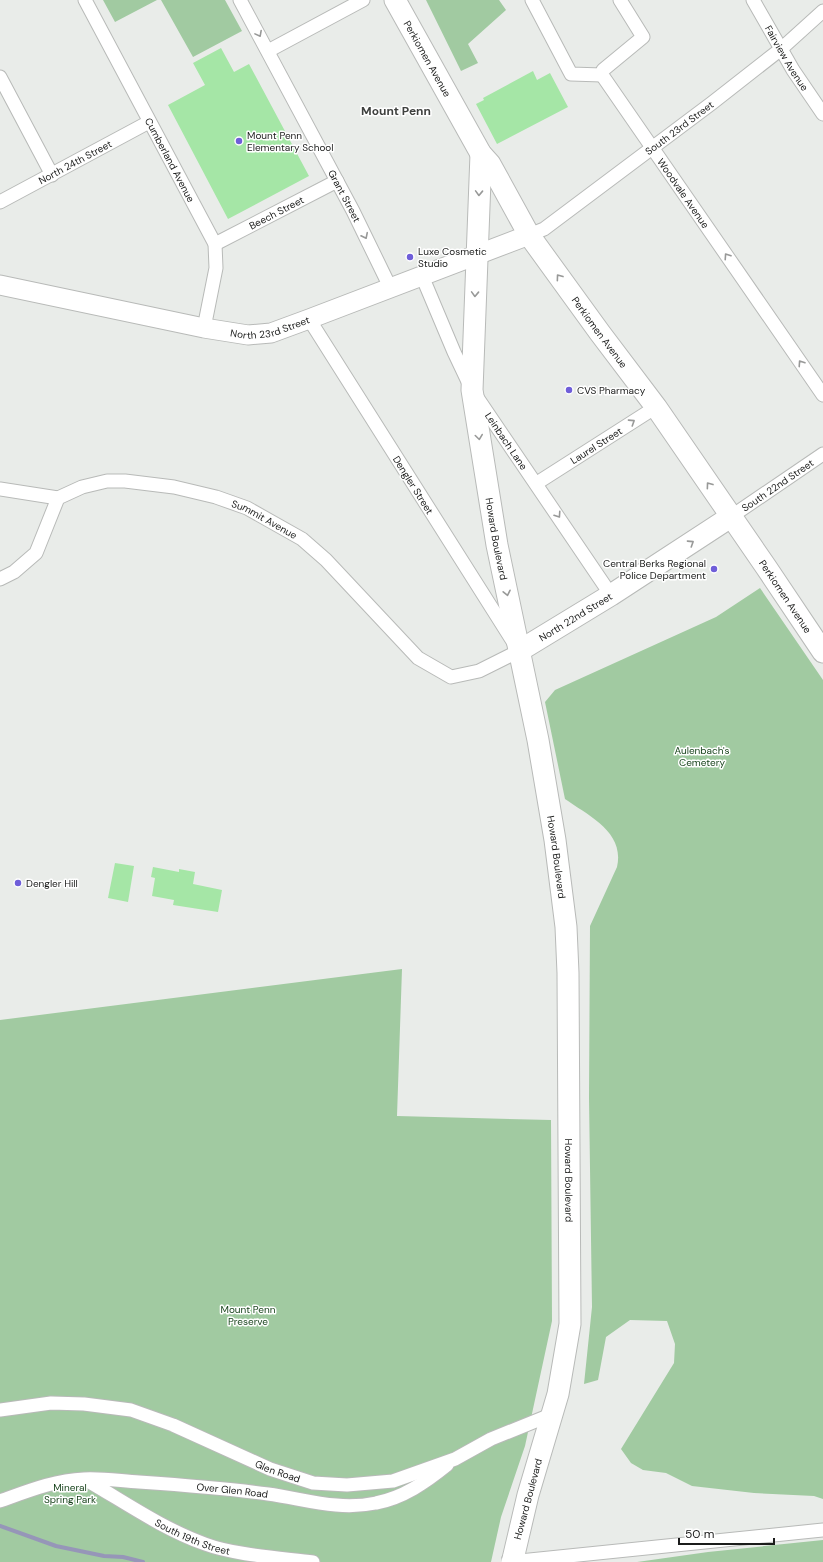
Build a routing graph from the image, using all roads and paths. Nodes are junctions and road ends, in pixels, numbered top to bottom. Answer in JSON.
{"nodes":[{"id":1,"x":85,"y":0,"type":"edge"},
{"id":2,"x":240,"y":0,"type":"edge"},
{"id":3,"x":363,"y":0,"type":"edge"},
{"id":4,"x":395,"y":0,"type":"edge"},
{"id":5,"x":532,"y":0,"type":"edge"},
{"id":6,"x":620,"y":0,"type":"edge"},
{"id":7,"x":753,"y":0,"type":"edge"},
{"id":8,"x":823,"y":11,"type":"edge"},
{"id":9,"x":781,"y":49,"type":"junction"},
{"id":10,"x":268,"y":51,"type":"junction"},
{"id":11,"x":602,"y":75,"type":"junction"},
{"id":12,"x":0,"y":77,"type":"edge"},
{"id":13,"x":823,"y":114,"type":"edge"},
{"id":14,"x":150,"y":122,"type":"junction"},
{"id":15,"x":653,"y":148,"type":"junction"},
{"id":16,"x":481,"y":154,"type":"junction"},
{"id":17,"x":52,"y":175,"type":"junction"},
{"id":18,"x":337,"y":181,"type":"junction"},
{"id":19,"x":0,"y":202,"type":"edge"},
{"id":20,"x":529,"y":234,"type":"junction"},
{"id":21,"x":215,"y":244,"type":"junction"},
{"id":22,"x":477,"y":255,"type":"junction"},
{"id":23,"x":422,"y":276,"type":"junction"},
{"id":24,"x":0,"y":285,"type":"edge"},
{"id":25,"x":390,"y":287,"type":"junction"},
{"id":26,"x":309,"y":320,"type":"junction"},
{"id":27,"x":204,"y":328,"type":"junction"},
{"id":28,"x":472,"y":390,"type":"junction"},
{"id":29,"x":823,"y":395,"type":"edge"},
{"id":30,"x":656,"y":407,"type":"junction"},
{"id":31,"x":823,"y":454,"type":"edge"},
{"id":32,"x":537,"y":483,"type":"junction"},
{"id":33,"x":0,"y":489,"type":"edge"},
{"id":34,"x":58,"y":498,"type":"junction"},
{"id":35,"x":732,"y":516,"type":"junction"},
{"id":36,"x":0,"y":579,"type":"edge"},
{"id":37,"x":611,"y":594,"type":"junction"},
{"id":38,"x":519,"y":651,"type":"junction"},
{"id":39,"x":823,"y":652,"type":"edge"},
{"id":40,"x":0,"y":1410,"type":"edge"},
{"id":41,"x":552,"y":1414,"type":"junction"},
{"id":42,"x":455,"y":1459,"type":"junction"},
{"id":43,"x":84,"y":1479,"type":"junction"},
{"id":44,"x":0,"y":1501,"type":"edge"},
{"id":45,"x":823,"y":1530,"type":"edge"},
{"id":46,"x":512,"y":1561,"type":"edge"},
{"id":47,"x":313,"y":1562,"type":"edge"}],
"edges":[{"from":1,"to":14,"type":"street","name":"Cumberland Avenue"},
{"from":2,"to":10,"type":"street","name":"Grant Street","one_way":true},
{"from":3,"to":10,"type":"street"},
{"from":4,"to":16,"type":"main road","name":"Perkiomen Avenue"},
{"from":5,"to":11,"type":"street"},
{"from":6,"to":11,"type":"street"},
{"from":7,"to":9,"type":"street","name":"Fairview Avenue"},
{"from":8,"to":9,"type":"street","name":"South 23rd Street"},
{"from":9,"to":13,"type":"street","name":"Fairview Avenue"},
{"from":9,"to":15,"type":"street","name":"South 23rd Street"},
{"from":10,"to":18,"type":"street","name":"Grant Street"},
{"from":11,"to":15,"type":"street","name":"Woodvale Avenue"},
{"from":12,"to":17,"type":"street"},
{"from":14,"to":17,"type":"street","name":"North 24th Street"},
{"from":14,"to":21,"type":"street","name":"Cumberland Avenue"},
{"from":15,"to":20,"type":"street","name":"South 23rd Street"},
{"from":29,"to":15,"type":"street","name":"Woodvale Avenue","one_way":true},
{"from":16,"to":20,"type":"main road","name":"Perkiomen Avenue"},
{"from":16,"to":22,"type":"main road","name":"Howard Boulevard","one_way":true},
{"from":17,"to":19,"type":"street","name":"North 24th Street"},
{"from":18,"to":21,"type":"street","name":"Beech Street"},
{"from":18,"to":25,"type":"street","name":"Grant Street","one_way":true},
{"from":20,"to":22,"type":"main road","name":"North 23rd Street"},
{"from":30,"to":20,"type":"main road","name":"Perkiomen Avenue","one_way":true},
{"from":21,"to":27,"type":"street","name":"Cumberland Avenue"},
{"from":22,"to":23,"type":"main road","name":"North 23rd Street"},
{"from":22,"to":28,"type":"main road","name":"Howard Boulevard","one_way":true},
{"from":23,"to":25,"type":"main road","name":"North 23rd Street"},
{"from":23,"to":28,"type":"street","name":"Leinbach Lane"},
{"from":24,"to":27,"type":"main road","name":"North 23rd Street"},
{"from":25,"to":26,"type":"main road","name":"North 23rd Street"},
{"from":26,"to":27,"type":"main road","name":"North 23rd Street"},
{"from":26,"to":38,"type":"street","name":"Dengler Street"},
{"from":28,"to":32,"type":"street","name":"Leinbach Lane"},
{"from":28,"to":38,"type":"main road","name":"Howard Boulevard","one_way":true},
{"from":32,"to":30,"type":"street","name":"Laurel Street","one_way":true},
{"from":35,"to":30,"type":"main road","name":"Perkiomen Avenue","one_way":true},
{"from":31,"to":35,"type":"street","name":"South 22nd Street"},
{"from":32,"to":37,"type":"street","name":"Leinbach Lane","one_way":true},
{"from":33,"to":34,"type":"street"},
{"from":34,"to":36,"type":"street"},
{"from":34,"to":38,"type":"street","name":"Summit Avenue"},
{"from":37,"to":35,"type":"main road","name":"North 22nd Street","one_way":true},
{"from":35,"to":39,"type":"main road","name":"Perkiomen Avenue"},
{"from":37,"to":38,"type":"main road","name":"North 22nd Street"},
{"from":38,"to":41,"type":"main road","name":"Howard Boulevard"},
{"from":40,"to":42,"type":"street","name":"Glen Road"},
{"from":41,"to":42,"type":"street","name":"Glen Road"},
{"from":41,"to":46,"type":"main road","name":"Howard Boulevard"},
{"from":42,"to":43,"type":"street","name":"Over Glen Road"},
{"from":43,"to":44,"type":"street","name":"Over Glen Road"},
{"from":43,"to":47,"type":"street","name":"South 19th Street"},
{"from":45,"to":46,"type":"street"}]}
